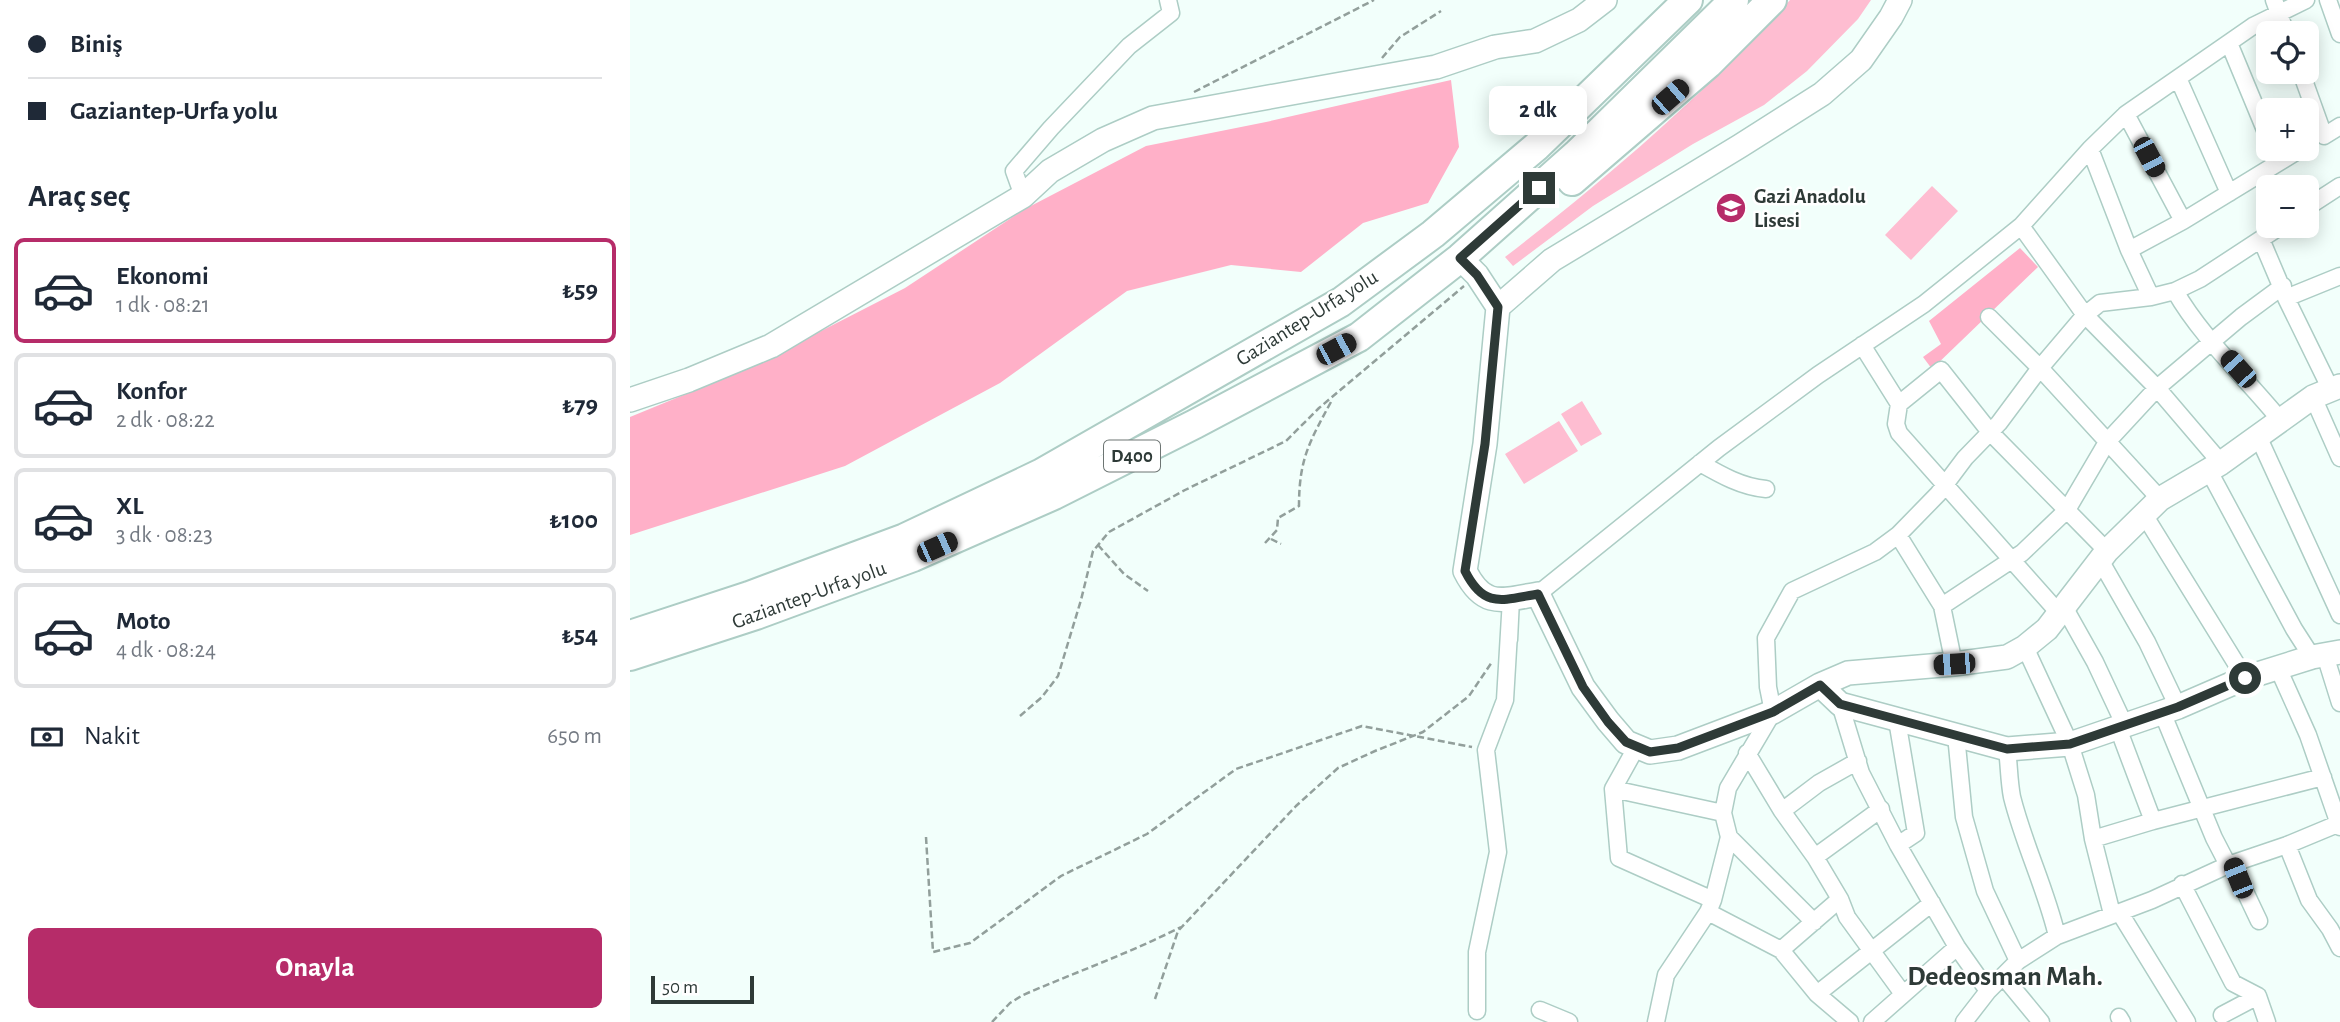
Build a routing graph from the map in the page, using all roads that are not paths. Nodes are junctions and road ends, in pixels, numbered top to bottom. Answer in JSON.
{"nodes":[{"id":1,"x":1168,"y":0,"type":"edge"},
{"id":2,"x":1605,"y":0,"type":"edge"},
{"id":3,"x":1688,"y":0,"type":"edge"},
{"id":4,"x":1734,"y":0,"type":"edge"},
{"id":5,"x":1772,"y":0,"type":"edge"},
{"id":6,"x":1900,"y":0,"type":"edge"},
{"id":7,"x":2306,"y":0,"type":"edge"},
{"id":8,"x":2328,"y":0,"type":"edge"},
{"id":9,"x":2276,"y":6,"type":"edge"},
{"id":10,"x":2340,"y":34,"type":"edge"},
{"id":11,"x":2229,"y":43,"type":"junction"},
{"id":12,"x":2178,"y":78,"type":"junction"},
{"id":13,"x":2305,"y":84,"type":"edge"},
{"id":14,"x":2256,"y":108,"type":"edge"},
{"id":15,"x":2126,"y":114,"type":"junction"},
{"id":16,"x":2340,"y":126,"type":"edge"},
{"id":17,"x":2324,"y":136,"type":"junction"},
{"id":18,"x":2319,"y":139,"type":"edge"},
{"id":19,"x":2090,"y":149,"type":"junction"},
{"id":20,"x":2269,"y":161,"type":"edge"},
{"id":21,"x":2230,"y":193,"type":"junction"},
{"id":22,"x":2338,"y":193,"type":"edge"},
{"id":23,"x":1023,"y":196,"type":"junction"},
{"id":24,"x":2319,"y":202,"type":"edge"},
{"id":25,"x":2183,"y":221,"type":"junction"},
{"id":26,"x":2021,"y":226,"type":"junction"},
{"id":27,"x":2261,"y":239,"type":"joint"},
{"id":28,"x":2129,"y":250,"type":"junction"},
{"id":29,"x":1469,"y":267,"type":"junction"},
{"id":30,"x":2340,"y":276,"type":"edge"},
{"id":31,"x":2175,"y":291,"type":"junction"},
{"id":32,"x":2285,"y":292,"type":"junction"},
{"id":33,"x":2151,"y":297,"type":"junction"},
{"id":34,"x":1498,"y":307,"type":"junction"},
{"id":35,"x":2085,"y":315,"type":"junction"},
{"id":36,"x":1989,"y":317,"type":"dead end"},
{"id":37,"x":2213,"y":342,"type":"junction"},
{"id":38,"x":1863,"y":345,"type":"junction"},
{"id":39,"x":2040,"y":368,"type":"junction"},
{"id":40,"x":2157,"y":388,"type":"junction"},
{"id":41,"x":2328,"y":391,"type":"edge"},
{"id":42,"x":630,"y":400,"type":"edge"},
{"id":43,"x":1899,"y":404,"type":"junction"},
{"id":44,"x":2281,"y":421,"type":"junction"},
{"id":45,"x":1990,"y":432,"type":"junction"},
{"id":46,"x":2258,"y":436,"type":"junction"},
{"id":47,"x":2107,"y":442,"type":"junction"},
{"id":48,"x":2340,"y":458,"type":"edge"},
{"id":49,"x":1700,"y":463,"type":"junction"},
{"id":50,"x":2215,"y":467,"type":"junction"},
{"id":51,"x":1943,"y":485,"type":"junction"},
{"id":52,"x":1766,"y":489,"type":"dead end"},
{"id":53,"x":2152,"y":508,"type":"junction"},
{"id":54,"x":2067,"y":510,"type":"junction"},
{"id":55,"x":1898,"y":535,"type":"junction"},
{"id":56,"x":2104,"y":556,"type":"junction"},
{"id":57,"x":2013,"y":561,"type":"junction"},
{"id":58,"x":1538,"y":594,"type":"junction"},
{"id":59,"x":1511,"y":599,"type":"junction"},
{"id":60,"x":1942,"y":606,"type":"junction"},
{"id":61,"x":2060,"y":608,"type":"junction"},
{"id":62,"x":2340,"y":615,"type":"edge"},
{"id":63,"x":630,"y":635,"type":"edge"},
{"id":64,"x":1508,"y":640,"type":"road end"},
{"id":65,"x":2025,"y":646,"type":"junction"},
{"id":66,"x":2326,"y":655,"type":"edge"},
{"id":67,"x":630,"y":656,"type":"edge"},
{"id":68,"x":1954,"y":664,"type":"junction"},
{"id":69,"x":2278,"y":668,"type":"junction"},
{"id":70,"x":2245,"y":678,"type":"junction"},
{"id":71,"x":1820,"y":685,"type":"junction"},
{"id":72,"x":2340,"y":702,"type":"edge"},
{"id":73,"x":1840,"y":704,"type":"junction"},
{"id":74,"x":2170,"y":710,"type":"junction"},
{"id":75,"x":1773,"y":712,"type":"junction"},
{"id":76,"x":1897,"y":720,"type":"junction"},
{"id":77,"x":2121,"y":727,"type":"junction"},
{"id":78,"x":1956,"y":735,"type":"junction"},
{"id":79,"x":2070,"y":744,"type":"junction"},
{"id":80,"x":1637,"y":746,"type":"junction"},
{"id":81,"x":2007,"y":749,"type":"junction"},
{"id":82,"x":1747,"y":753,"type":"junction"},
{"id":83,"x":1858,"y":761,"type":"junction"},
{"id":84,"x":2323,"y":777,"type":"junction"},
{"id":85,"x":1613,"y":789,"type":"junction"},
{"id":86,"x":2200,"y":807,"type":"junction"},
{"id":87,"x":1881,"y":809,"type":"junction"},
{"id":88,"x":1782,"y":811,"type":"junction"},
{"id":89,"x":1723,"y":813,"type":"junction"},
{"id":90,"x":2153,"y":821,"type":"junction"},
{"id":91,"x":2340,"y":825,"type":"edge"},
{"id":92,"x":1729,"y":837,"type":"junction"},
{"id":93,"x":2094,"y":839,"type":"junction"},
{"id":94,"x":1898,"y":845,"type":"junction"},
{"id":95,"x":2287,"y":845,"type":"junction"},
{"id":96,"x":1815,"y":857,"type":"junction"},
{"id":97,"x":2230,"y":865,"type":"junction"},
{"id":98,"x":2182,"y":884,"type":"junction"},
{"id":99,"x":1840,"y":899,"type":"junction"},
{"id":100,"x":1932,"y":902,"type":"junction"},
{"id":101,"x":1711,"y":906,"type":"junction"},
{"id":102,"x":2116,"y":914,"type":"junction"},
{"id":103,"x":2259,"y":921,"type":"dead end"},
{"id":104,"x":1814,"y":922,"type":"junction"},
{"id":105,"x":2057,"y":936,"type":"junction"},
{"id":106,"x":1957,"y":947,"type":"junction"},
{"id":107,"x":2340,"y":948,"type":"edge"},
{"id":108,"x":1781,"y":950,"type":"junction"},
{"id":109,"x":1872,"y":951,"type":"junction"},
{"id":110,"x":2018,"y":961,"type":"junction"},
{"id":111,"x":2003,"y":976,"type":"junction"},
{"id":112,"x":1988,"y":991,"type":"junction"},
{"id":113,"x":1817,"y":994,"type":"junction"},
{"id":114,"x":1903,"y":994,"type":"junction"},
{"id":115,"x":2258,"y":996,"type":"junction"},
{"id":116,"x":1540,"y":1010,"type":"dead end"},
{"id":117,"x":1477,"y":1011,"type":"dead end"},
{"id":118,"x":2222,"y":1015,"type":"dead end"},
{"id":119,"x":1966,"y":1021,"type":"edge"},
{"id":120,"x":1569,"y":1022,"type":"edge"},
{"id":121,"x":1656,"y":1022,"type":"edge"},
{"id":122,"x":1850,"y":1022,"type":"edge"},
{"id":123,"x":1871,"y":1022,"type":"edge"},
{"id":124,"x":2041,"y":1022,"type":"edge"},
{"id":125,"x":2187,"y":1022,"type":"edge"},
{"id":126,"x":2267,"y":1022,"type":"edge"}],
"edges":[{"from":1,"to":23,"type":"street"},
{"from":2,"to":23,"type":"street"},
{"from":3,"to":63,"type":"highway","name":"Gaziantep-Urfa yolu","number":"D400"},
{"from":4,"to":29,"type":"highway","name":"Gaziantep-Urfa yolu","number":"D400"},
{"from":5,"to":29,"type":"highway"},
{"from":6,"to":34,"type":"street"},
{"from":7,"to":9,"type":"street"},
{"from":8,"to":10,"type":"street"},
{"from":9,"to":11,"type":"street"},
{"from":11,"to":12,"type":"street"},
{"from":11,"to":14,"type":"street"},
{"from":12,"to":15,"type":"street"},
{"from":12,"to":21,"type":"street"},
{"from":13,"to":17,"type":"street"},
{"from":15,"to":19,"type":"street"},
{"from":15,"to":25,"type":"street"},
{"from":16,"to":17,"type":"street"},
{"from":17,"to":18,"type":"street"},
{"from":19,"to":26,"type":"street"},
{"from":19,"to":28,"type":"street"},
{"from":20,"to":21,"type":"street"},
{"from":21,"to":25,"type":"street"},
{"from":22,"to":24,"type":"street"},
{"from":23,"to":42,"type":"street"},
{"from":25,"to":28,"type":"street"},
{"from":26,"to":35,"type":"street"},
{"from":26,"to":38,"type":"street"},
{"from":27,"to":31,"type":"street"},
{"from":27,"to":32,"type":"street"},
{"from":28,"to":33,"type":"street"},
{"from":29,"to":34,"type":"street"},
{"from":29,"to":67,"type":"highway","name":"Gaziantep-Urfa yolu","number":"D400"},
{"from":30,"to":32,"type":"street"},
{"from":31,"to":33,"type":"street"},
{"from":31,"to":37,"type":"street"},
{"from":32,"to":37,"type":"street"},
{"from":32,"to":41,"type":"street"},
{"from":33,"to":35,"type":"street"},
{"from":34,"to":59,"type":"street"},
{"from":35,"to":39,"type":"street"},
{"from":35,"to":40,"type":"street"},
{"from":36,"to":39,"type":"street"},
{"from":37,"to":40,"type":"street"},
{"from":37,"to":44,"type":"street"},
{"from":38,"to":43,"type":"street"},
{"from":38,"to":49,"type":"street"},
{"from":39,"to":45,"type":"street"},
{"from":39,"to":47,"type":"street"},
{"from":40,"to":47,"type":"street"},
{"from":40,"to":50,"type":"street"},
{"from":41,"to":44,"type":"street"},
{"from":41,"to":48,"type":"street"},
{"from":43,"to":45,"type":"street"},
{"from":43,"to":51,"type":"street"},
{"from":44,"to":46,"type":"street"},
{"from":45,"to":51,"type":"street"},
{"from":45,"to":54,"type":"street"},
{"from":46,"to":50,"type":"street"},
{"from":46,"to":62,"type":"street"},
{"from":47,"to":53,"type":"street"},
{"from":47,"to":54,"type":"street"},
{"from":49,"to":52,"type":"street"},
{"from":49,"to":58,"type":"street"},
{"from":50,"to":53,"type":"street"},
{"from":50,"to":66,"type":"street"},
{"from":51,"to":55,"type":"street"},
{"from":51,"to":57,"type":"street"},
{"from":53,"to":56,"type":"street"},
{"from":53,"to":70,"type":"street"},
{"from":54,"to":56,"type":"street"},
{"from":54,"to":57,"type":"street"},
{"from":55,"to":60,"type":"street"},
{"from":55,"to":75,"type":"street"},
{"from":56,"to":61,"type":"street"},
{"from":56,"to":74,"type":"street"},
{"from":57,"to":60,"type":"street"},
{"from":57,"to":61,"type":"street"},
{"from":58,"to":59,"type":"street"},
{"from":58,"to":80,"type":"street"},
{"from":59,"to":64,"type":"street"},
{"from":59,"to":117,"type":"street"},
{"from":60,"to":68,"type":"street"},
{"from":61,"to":65,"type":"street"},
{"from":61,"to":77,"type":"street"},
{"from":65,"to":68,"type":"street"},
{"from":65,"to":79,"type":"street"},
{"from":66,"to":69,"type":"street"},
{"from":66,"to":72,"type":"street"},
{"from":68,"to":71,"type":"street"},
{"from":69,"to":70,"type":"street"},
{"from":69,"to":84,"type":"street"},
{"from":70,"to":74,"type":"street"},
{"from":71,"to":73,"type":"street"},
{"from":71,"to":75,"type":"street"},
{"from":73,"to":76,"type":"street"},
{"from":73,"to":83,"type":"street"},
{"from":74,"to":77,"type":"street"},
{"from":74,"to":86,"type":"street"},
{"from":75,"to":80,"type":"street"},
{"from":75,"to":82,"type":"street"},
{"from":76,"to":78,"type":"street"},
{"from":76,"to":94,"type":"street"},
{"from":77,"to":79,"type":"street"},
{"from":77,"to":90,"type":"street"},
{"from":78,"to":81,"type":"street"},
{"from":78,"to":110,"type":"street"},
{"from":79,"to":81,"type":"street"},
{"from":79,"to":93,"type":"street"},
{"from":80,"to":85,"type":"street"},
{"from":81,"to":105,"type":"street"},
{"from":82,"to":88,"type":"street"},
{"from":82,"to":89,"type":"street"},
{"from":83,"to":87,"type":"street"},
{"from":83,"to":88,"type":"street"},
{"from":84,"to":86,"type":"street"},
{"from":84,"to":91,"type":"street"},
{"from":85,"to":89,"type":"street"},
{"from":85,"to":101,"type":"street"},
{"from":86,"to":90,"type":"street"},
{"from":86,"to":97,"type":"street"},
{"from":87,"to":94,"type":"street"},
{"from":87,"to":96,"type":"street"},
{"from":88,"to":96,"type":"street"},
{"from":89,"to":92,"type":"street"},
{"from":90,"to":93,"type":"street"},
{"from":91,"to":95,"type":"street"},
{"from":92,"to":101,"type":"street"},
{"from":92,"to":104,"type":"street"},
{"from":93,"to":102,"type":"street"},
{"from":94,"to":100,"type":"street"},
{"from":95,"to":97,"type":"street"},
{"from":95,"to":107,"type":"street"},
{"from":96,"to":99,"type":"street"},
{"from":97,"to":98,"type":"street"},
{"from":97,"to":103,"type":"street"},
{"from":98,"to":102,"type":"street"},
{"from":98,"to":115,"type":"street"},
{"from":99,"to":104,"type":"street"},
{"from":99,"to":109,"type":"street"},
{"from":100,"to":106,"type":"street"},
{"from":100,"to":109,"type":"street"},
{"from":101,"to":108,"type":"street"},
{"from":101,"to":121,"type":"street"},
{"from":102,"to":105,"type":"street"},
{"from":102,"to":125,"type":"street"},
{"from":104,"to":108,"type":"street"},
{"from":105,"to":110,"type":"street"},
{"from":106,"to":112,"type":"street"},
{"from":106,"to":114,"type":"street"},
{"from":108,"to":113,"type":"street"},
{"from":109,"to":113,"type":"street"},
{"from":109,"to":114,"type":"street"},
{"from":110,"to":111,"type":"street"},
{"from":111,"to":112,"type":"street"},
{"from":111,"to":124,"type":"street"},
{"from":112,"to":119,"type":"street"},
{"from":113,"to":122,"type":"street"},
{"from":114,"to":123,"type":"street"},
{"from":115,"to":118,"type":"street"},
{"from":115,"to":126,"type":"street"},
{"from":116,"to":120,"type":"street"}]}
